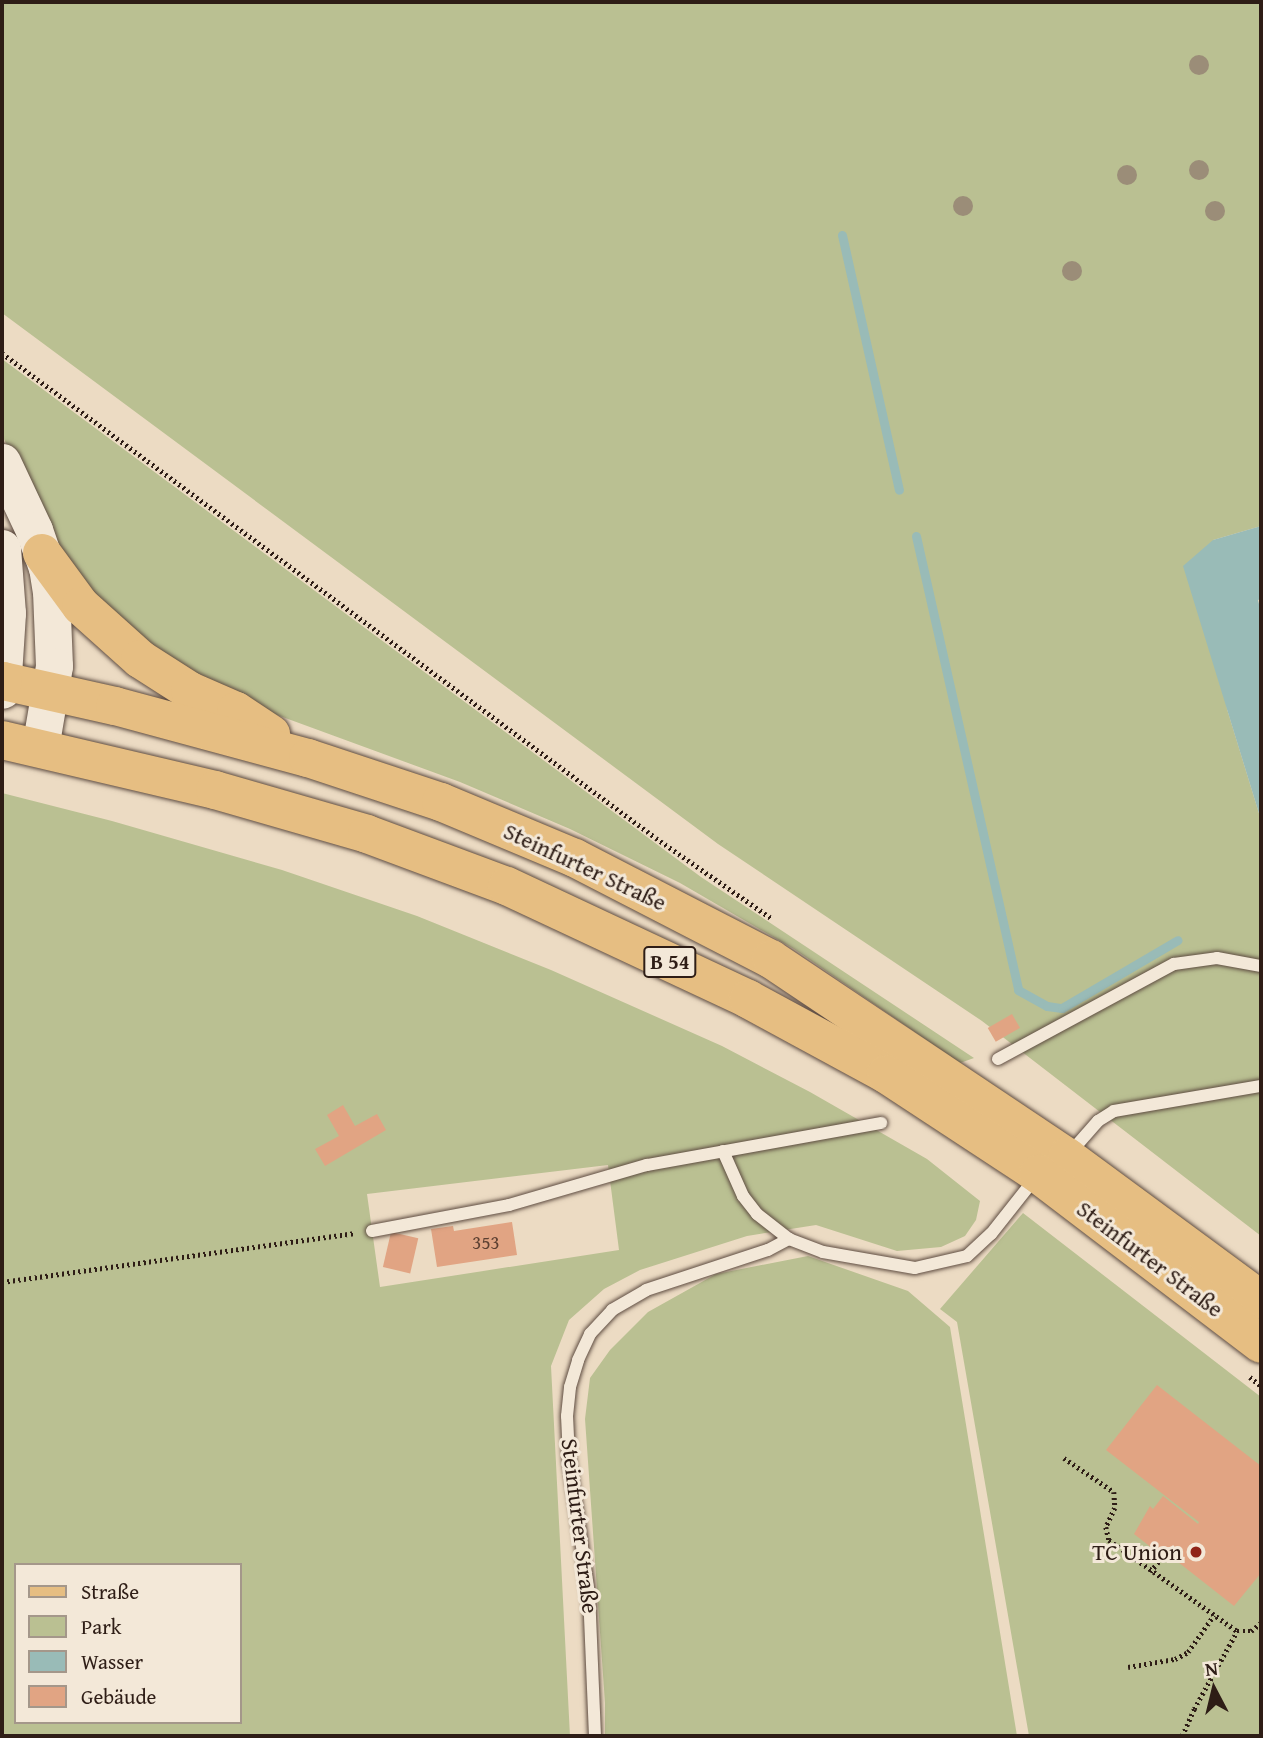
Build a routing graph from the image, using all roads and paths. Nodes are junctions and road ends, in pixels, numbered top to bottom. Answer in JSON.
{"nodes":[{"id":1,"x":2,"y":353,"type":"edge"},
{"id":2,"x":2,"y":462,"type":"edge"},
{"id":3,"x":2,"y":548,"type":"edge"},
{"id":4,"x":42,"y":553,"type":"junction"},
{"id":5,"x":2,"y":684,"type":"edge"},
{"id":6,"x":50,"y":691,"type":"junction"},
{"id":7,"x":2,"y":740,"type":"edge"},
{"id":8,"x":40,"y":748,"type":"junction"},
{"id":9,"x":308,"y":758,"type":"junction"},
{"id":10,"x":776,"y":922,"type":"dead end"},
{"id":11,"x":1261,"y":967,"type":"edge"},
{"id":12,"x":998,"y":1059,"type":"dead end"},
{"id":13,"x":1261,"y":1086,"type":"edge"},
{"id":14,"x":881,"y":1123,"type":"dead end"},
{"id":15,"x":723,"y":1152,"type":"junction"},
{"id":16,"x":1053,"y":1166,"type":"junction"},
{"id":17,"x":372,"y":1231,"type":"joint"},
{"id":18,"x":789,"y":1239,"type":"junction"},
{"id":19,"x":2,"y":1282,"type":"edge"},
{"id":20,"x":1261,"y":1300,"type":"edge"},
{"id":21,"x":1261,"y":1344,"type":"edge"},
{"id":22,"x":1064,"y":1458,"type":"dead end"},
{"id":23,"x":1163,"y":1556,"type":"dead end"},
{"id":24,"x":1150,"y":1572,"type":"junction"},
{"id":25,"x":1214,"y":1615,"type":"junction"},
{"id":26,"x":1261,"y":1623,"type":"edge"},
{"id":27,"x":1237,"y":1631,"type":"junction"},
{"id":28,"x":1129,"y":1667,"type":"dead end"},
{"id":29,"x":595,"y":1736,"type":"edge"},
{"id":30,"x":1182,"y":1736,"type":"edge"}],
"edges":[{"from":1,"to":10,"type":"path"},
{"from":2,"to":4,"type":"main road"},
{"from":3,"to":5,"type":"main road","name":"Steinfurter Straße"},
{"from":4,"to":6,"type":"main road"},
{"from":4,"to":9,"type":"main road"},
{"from":5,"to":6,"type":"main road","name":"Steinfurter Straße","number":"B 54"},
{"from":6,"to":8,"type":"main road"},
{"from":6,"to":9,"type":"main road","name":"Steinfurter Straße","number":"B 54"},
{"from":7,"to":8,"type":"main road","name":"Steinfurter Straße","number":"B 54"},
{"from":8,"to":16,"type":"main road","name":"Steinfurter Straße","number":"B 54"},
{"from":9,"to":16,"type":"main road","name":"Steinfurter Straße","number":"B 54"},
{"from":11,"to":12,"type":"lane"},
{"from":13,"to":16,"type":"lane"},
{"from":14,"to":15,"type":"lane"},
{"from":15,"to":17,"type":"lane"},
{"from":15,"to":18,"type":"lane"},
{"from":16,"to":18,"type":"lane"},
{"from":16,"to":20,"type":"main road","name":"Steinfurter Straße","number":"B 54"},
{"from":16,"to":21,"type":"main road","name":"Steinfurter Straße","number":"B 54"},
{"from":17,"to":19,"type":"path"},
{"from":18,"to":29,"type":"lane","name":"Steinfurter Straße"},
{"from":22,"to":24,"type":"path"},
{"from":23,"to":24,"type":"path"},
{"from":24,"to":25,"type":"path"},
{"from":25,"to":27,"type":"path"},
{"from":25,"to":28,"type":"path"},
{"from":26,"to":27,"type":"path"},
{"from":27,"to":30,"type":"path"}]}
